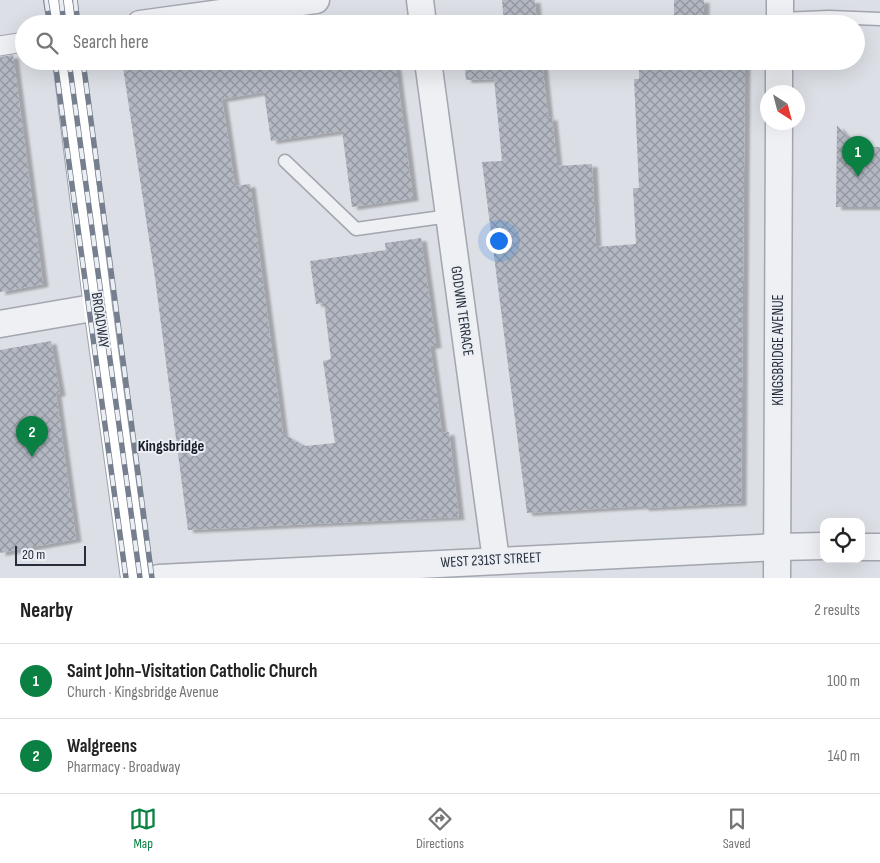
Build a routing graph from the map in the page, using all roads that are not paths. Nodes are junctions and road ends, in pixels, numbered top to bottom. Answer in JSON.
{"nodes":[{"id":1,"x":58,"y":0,"type":"edge"},
{"id":2,"x":316,"y":0,"type":"edge"},
{"id":3,"x":420,"y":0,"type":"edge"},
{"id":4,"x":780,"y":14,"type":"edge"},
{"id":5,"x":60,"y":15,"type":"edge"},
{"id":6,"x":206,"y":15,"type":"edge"},
{"id":7,"x":422,"y":15,"type":"edge"},
{"id":8,"x":796,"y":15,"type":"edge"},
{"id":9,"x":865,"y":18,"type":"edge"},
{"id":10,"x":880,"y":19,"type":"edge"},
{"id":11,"x":15,"y":44,"type":"edge"},
{"id":12,"x":0,"y":46,"type":"edge"},
{"id":13,"x":68,"y":70,"type":"edge"},
{"id":14,"x":429,"y":70,"type":"edge"},
{"id":15,"x":780,"y":70,"type":"edge"},
{"id":16,"x":779,"y":85,"type":"edge"},
{"id":17,"x":779,"y":130,"type":"edge"},
{"id":18,"x":285,"y":161,"type":"dead end"},
{"id":19,"x":449,"y":216,"type":"junction"},
{"id":20,"x":98,"y":307,"type":"junction"},
{"id":21,"x":0,"y":324,"type":"edge"},
{"id":22,"x":820,"y":546,"type":"edge"},
{"id":23,"x":778,"y":547,"type":"junction"},
{"id":24,"x":865,"y":547,"type":"edge"},
{"id":25,"x":880,"y":547,"type":"edge"},
{"id":26,"x":496,"y":560,"type":"junction"},
{"id":27,"x":135,"y":578,"type":"edge"},
{"id":28,"x":159,"y":578,"type":"edge"},
{"id":29,"x":777,"y":578,"type":"edge"}],
"edges":[{"from":1,"to":5,"type":"main road"},
{"from":2,"to":6,"type":"street"},
{"from":3,"to":7,"type":"street"},
{"from":4,"to":8,"type":"lane"},
{"from":9,"to":10,"type":"lane"},
{"from":11,"to":12,"type":"street"},
{"from":13,"to":20,"type":"main road","name":"BROADWAY"},
{"from":14,"to":19,"type":"street","name":"GODWIN TERRACE"},
{"from":15,"to":16,"type":"street"},
{"from":17,"to":23,"type":"street","name":"KINGSBRIDGE AVENUE"},
{"from":18,"to":19,"type":"lane"},
{"from":19,"to":26,"type":"street","name":"GODWIN TERRACE"},
{"from":20,"to":21,"type":"street"},
{"from":20,"to":27,"type":"main road","name":"BROADWAY"},
{"from":22,"to":23,"type":"street","name":"WEST 231ST STREET"},
{"from":23,"to":26,"type":"street","name":"WEST 231ST STREET"},
{"from":23,"to":29,"type":"street","name":"KINGSBRIDGE AVENUE"},
{"from":24,"to":25,"type":"street"},
{"from":26,"to":28,"type":"street","name":"WEST 231ST STREET"}]}
